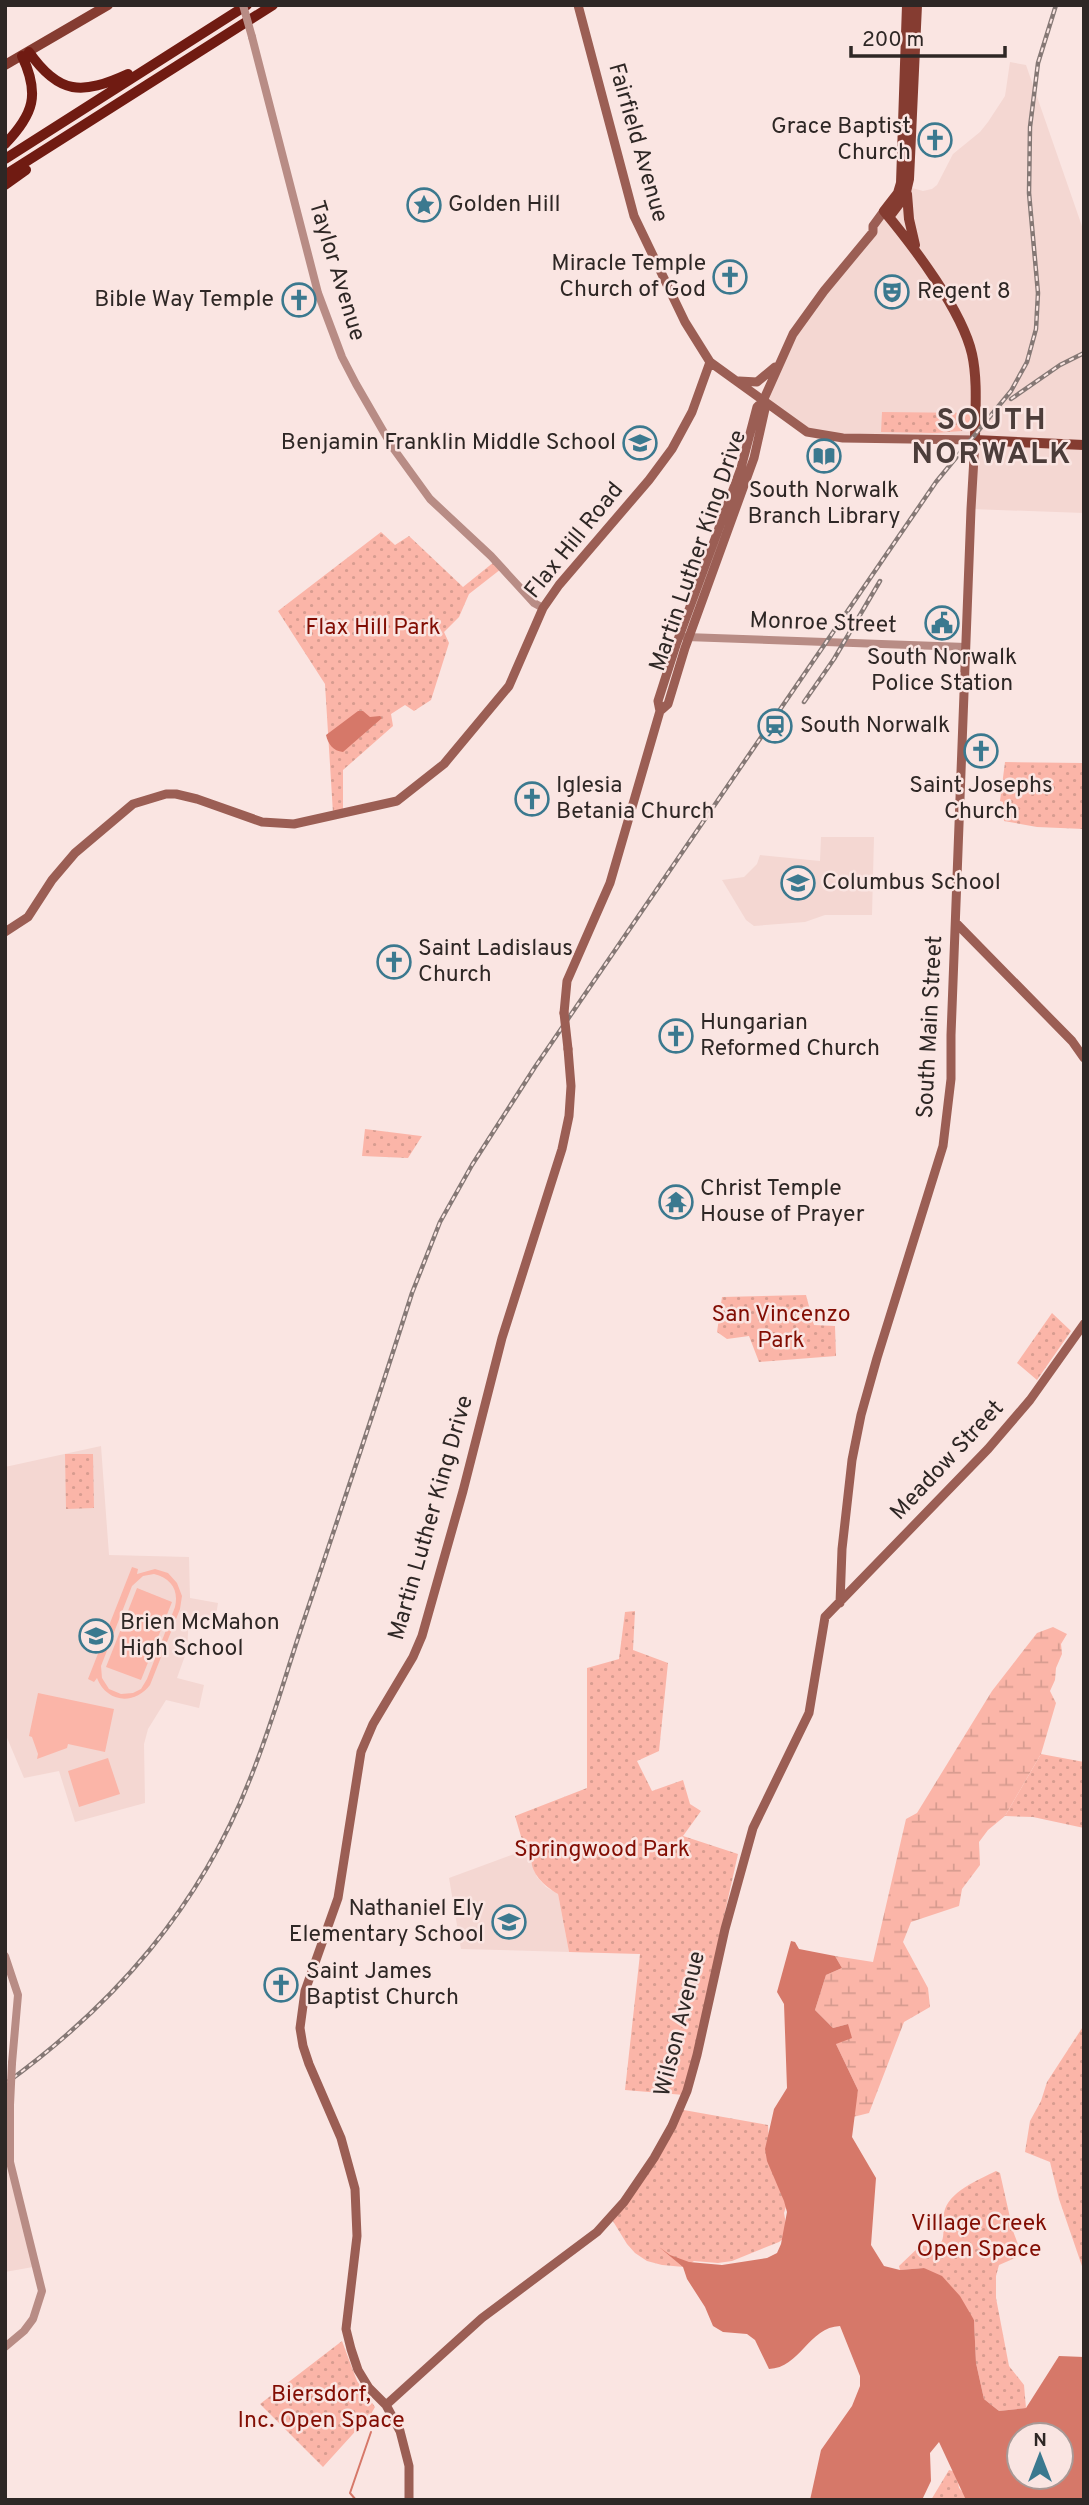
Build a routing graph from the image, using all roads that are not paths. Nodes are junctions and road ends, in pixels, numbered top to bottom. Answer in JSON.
{"nodes":[{"id":1,"x":108,"y":5,"type":"edge"},
{"id":2,"x":245,"y":5,"type":"edge"},
{"id":3,"x":273,"y":5,"type":"edge"},
{"id":4,"x":579,"y":5,"type":"edge"},
{"id":5,"x":906,"y":5,"type":"edge"},
{"id":6,"x":917,"y":5,"type":"edge"},
{"id":7,"x":222,"y":21,"type":"junction"},
{"id":8,"x":26,"y":54,"type":"junction"},
{"id":9,"x":5,"y":65,"type":"edge"},
{"id":10,"x":133,"y":94,"type":"junction"},
{"id":11,"x":5,"y":144,"type":"edge"},
{"id":12,"x":5,"y":159,"type":"edge"},
{"id":13,"x":5,"y":175,"type":"edge"},
{"id":14,"x":5,"y":185,"type":"edge"},
{"id":15,"x":904,"y":187,"type":"junction"},
{"id":16,"x":887,"y":214,"type":"junction"},
{"id":17,"x":918,"y":255,"type":"junction"},
{"id":18,"x":710,"y":362,"type":"junction"},
{"id":19,"x":778,"y":363,"type":"junction"},
{"id":20,"x":735,"y":380,"type":"junction"},
{"id":21,"x":763,"y":401,"type":"junction"},
{"id":22,"x":975,"y":440,"type":"junction"},
{"id":23,"x":1084,"y":445,"type":"edge"},
{"id":24,"x":543,"y":608,"type":"junction"},
{"id":25,"x":684,"y":637,"type":"junction"},
{"id":26,"x":966,"y":647,"type":"junction"},
{"id":27,"x":956,"y":923,"type":"junction"},
{"id":28,"x":5,"y":932,"type":"edge"},
{"id":29,"x":1084,"y":1058,"type":"edge"},
{"id":30,"x":1084,"y":1324,"type":"edge"},
{"id":31,"x":840,"y":1603,"type":"junction"},
{"id":32,"x":827,"y":1614,"type":"joint"},
{"id":33,"x":5,"y":1956,"type":"edge"},
{"id":34,"x":5,"y":2347,"type":"edge"},
{"id":35,"x":386,"y":2405,"type":"junction"},
{"id":36,"x":409,"y":2500,"type":"edge"}],
"edges":[{"from":1,"to":8,"type":"main road"},
{"from":2,"to":7,"type":"highway"},
{"from":2,"to":24,"type":"street","name":"Taylor Avenue","bridge":true},
{"from":3,"to":10,"type":"highway"},
{"from":4,"to":18,"type":"main road","name":"Fairfield Avenue"},
{"from":5,"to":15,"type":"main road"},
{"from":6,"to":15,"type":"main road"},
{"from":7,"to":8,"type":"highway"},
{"from":7,"to":12,"type":"highway"},
{"from":8,"to":9,"type":"main road"},
{"from":8,"to":11,"type":"highway"},
{"from":10,"to":13,"type":"highway"},
{"from":10,"to":14,"type":"highway"},
{"from":15,"to":16,"type":"main road","name":"Martin Luther King Drive"},
{"from":15,"to":17,"type":"main road"},
{"from":16,"to":17,"type":"main road"},
{"from":16,"to":19,"type":"main road","name":"Martin Luther King Drive"},
{"from":17,"to":22,"type":"main road"},
{"from":18,"to":20,"type":"main road"},
{"from":18,"to":24,"type":"main road","name":"Flax Hill Road"},
{"from":19,"to":20,"type":"main road"},
{"from":19,"to":21,"type":"main road","name":"Martin Luther King Drive"},
{"from":20,"to":21,"type":"main road"},
{"from":21,"to":22,"type":"main road"},
{"from":21,"to":25,"type":"main road","name":"Martin Luther King Drive"},
{"from":22,"to":23,"type":"main road"},
{"from":22,"to":26,"type":"main road","name":"South Main Street"},
{"from":24,"to":28,"type":"main road","name":"Flax Hill Road"},
{"from":25,"to":26,"type":"street","name":"Monroe Street"},
{"from":25,"to":35,"type":"main road","name":"Martin Luther King Drive","bridge":true},
{"from":26,"to":27,"type":"main road","name":"South Main Street"},
{"from":27,"to":29,"type":"main road"},
{"from":27,"to":31,"type":"main road","name":"South Main Street"},
{"from":30,"to":31,"type":"main road","name":"Meadow Street"},
{"from":31,"to":32,"type":"main road","name":"Meadow Street"},
{"from":32,"to":35,"type":"main road","name":"Wilson Avenue"},
{"from":33,"to":34,"type":"street","bridge":true},
{"from":35,"to":36,"type":"main road"}]}
